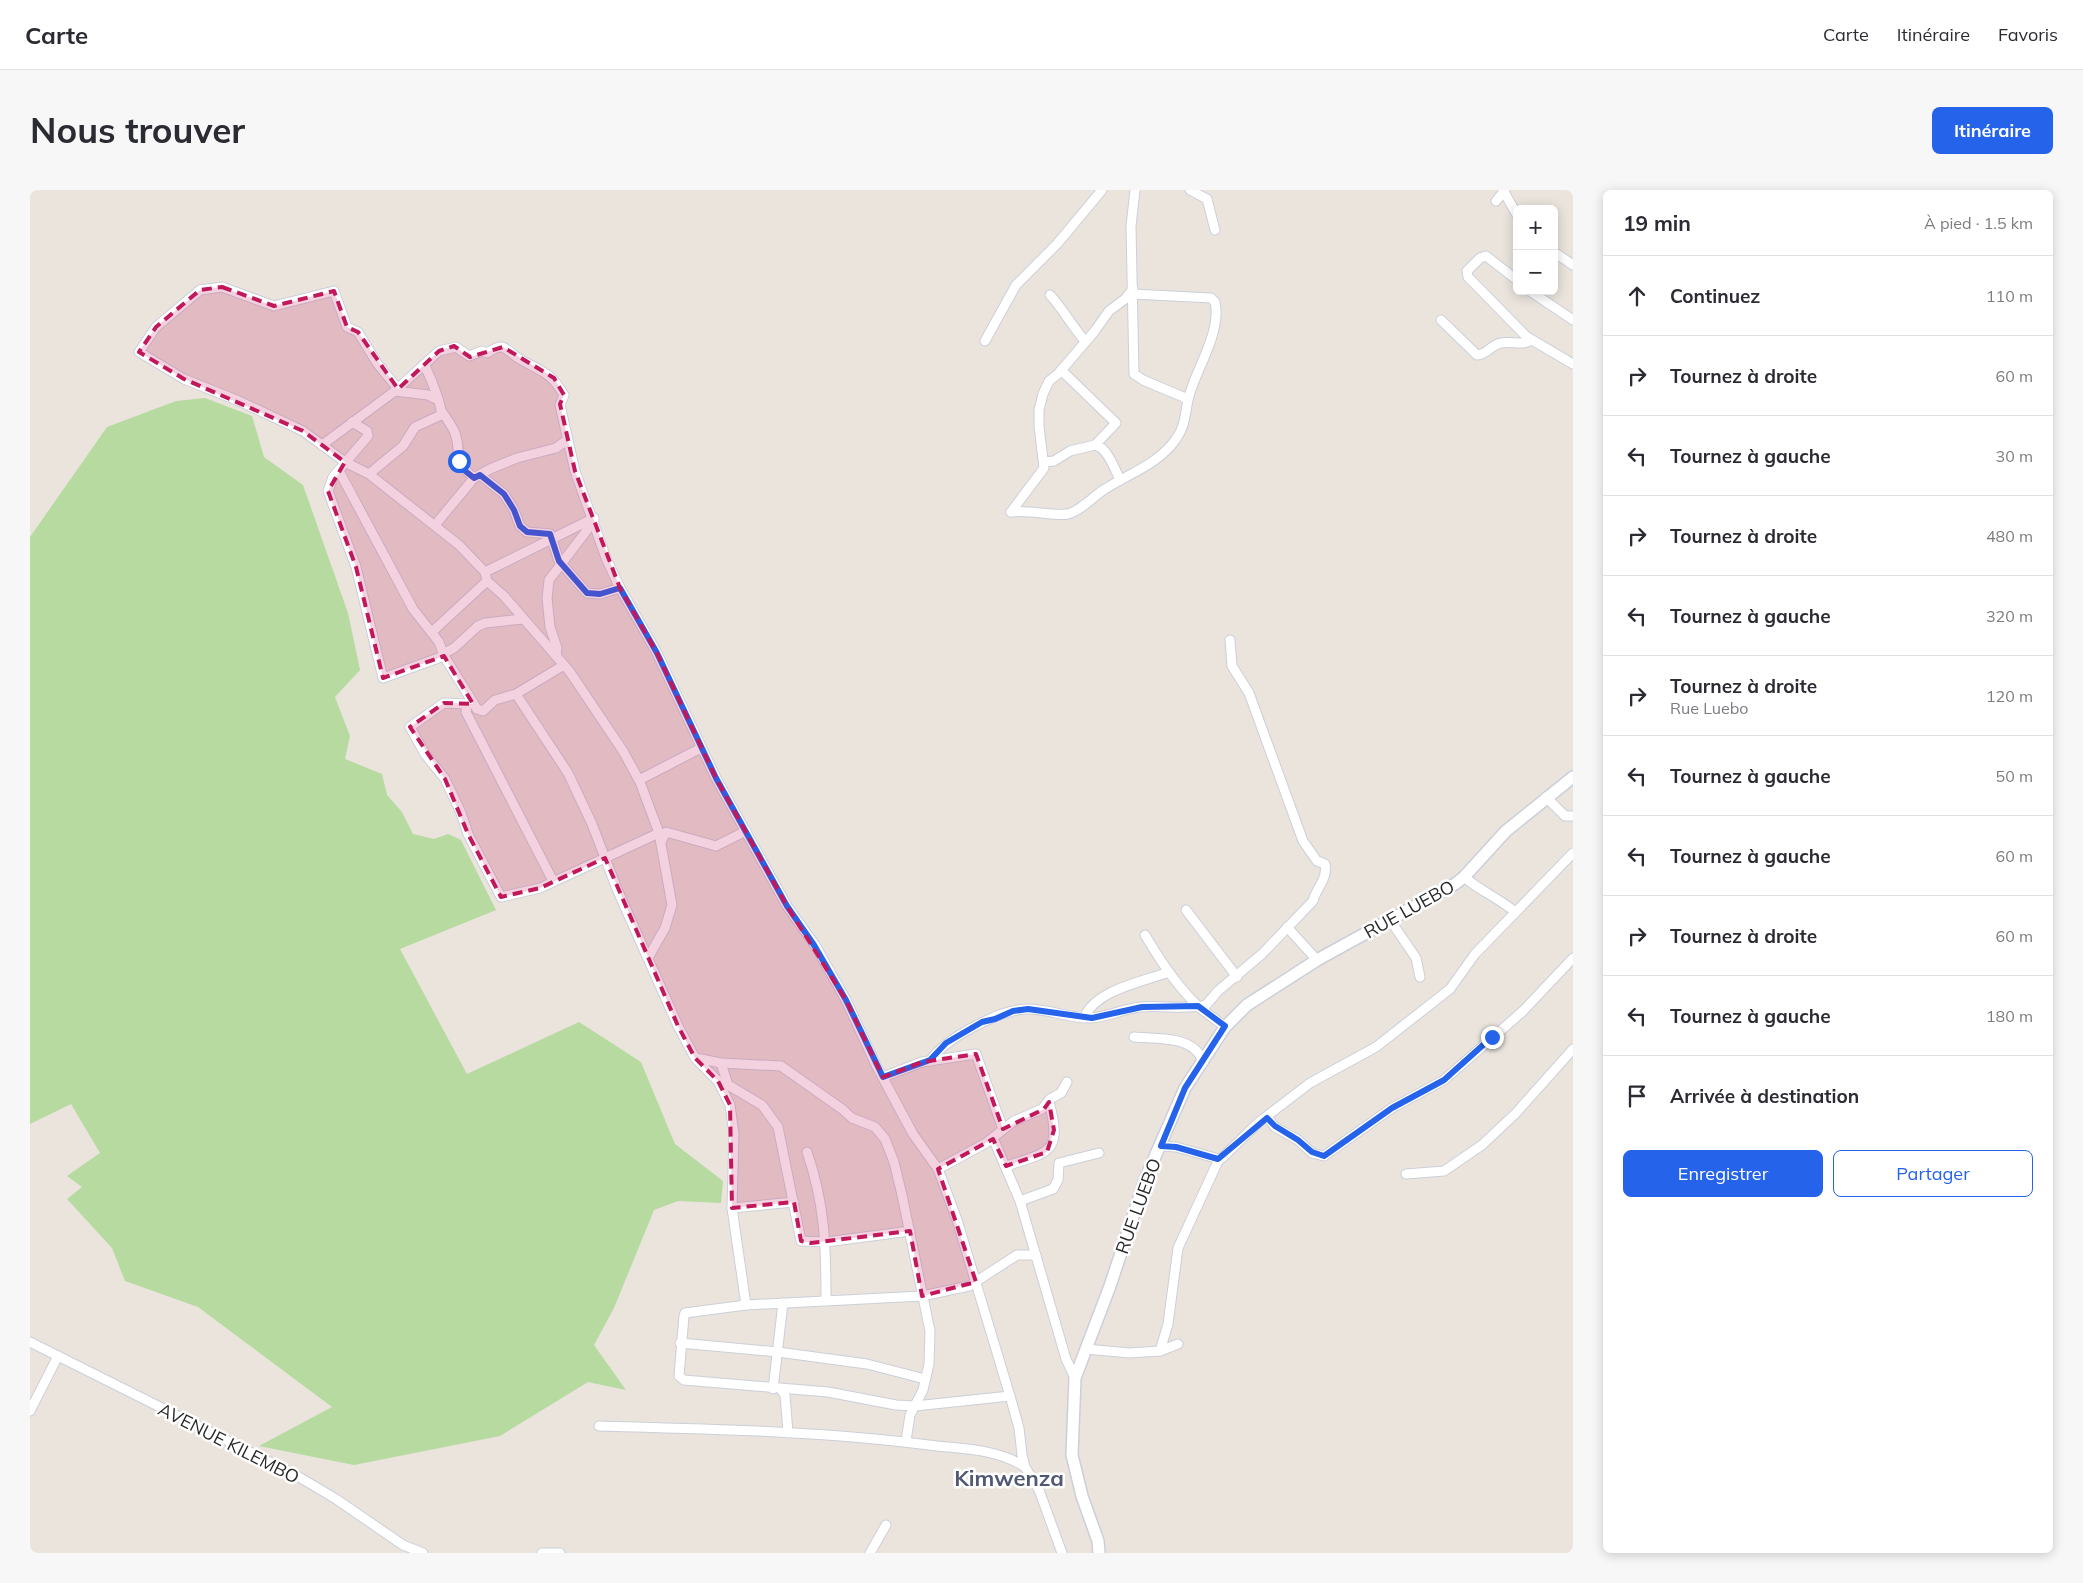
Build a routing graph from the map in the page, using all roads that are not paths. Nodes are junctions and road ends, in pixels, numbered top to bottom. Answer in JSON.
{"nodes":[{"id":1,"x":1102,"y":190,"type":"edge"},
{"id":2,"x":1135,"y":190,"type":"edge"},
{"id":3,"x":1190,"y":190,"type":"edge"},
{"id":4,"x":1504,"y":190,"type":"edge"},
{"id":5,"x":1496,"y":201,"type":"dead end"},
{"id":6,"x":1513,"y":207,"type":"edge"},
{"id":7,"x":1215,"y":230,"type":"dead end"},
{"id":8,"x":1558,"y":255,"type":"edge"},
{"id":9,"x":1573,"y":265,"type":"edge"},
{"id":10,"x":1513,"y":277,"type":"edge"},
{"id":11,"x":1133,"y":291,"type":"junction"},
{"id":12,"x":1050,"y":295,"type":"dead end"},
{"id":13,"x":1536,"y":295,"type":"edge"},
{"id":14,"x":1441,"y":320,"type":"dead end"},
{"id":15,"x":1573,"y":320,"type":"edge"},
{"id":16,"x":1532,"y":340,"type":"junction"},
{"id":17,"x":984,"y":341,"type":"dead end"},
{"id":18,"x":1085,"y":341,"type":"junction"},
{"id":19,"x":1573,"y":364,"type":"edge"},
{"id":20,"x":424,"y":365,"type":"junction"},
{"id":21,"x":1061,"y":370,"type":"junction"},
{"id":22,"x":397,"y":390,"type":"junction"},
{"id":23,"x":1188,"y":399,"type":"junction"},
{"id":24,"x":436,"y":400,"type":"junction"},
{"id":25,"x":442,"y":412,"type":"junction"},
{"id":26,"x":352,"y":422,"type":"junction"},
{"id":27,"x":567,"y":440,"type":"junction"},
{"id":28,"x":322,"y":444,"type":"junction"},
{"id":29,"x":1095,"y":445,"type":"junction"},
{"id":30,"x":345,"y":462,"type":"junction"},
{"id":31,"x":1044,"y":462,"type":"junction"},
{"id":32,"x":339,"y":470,"type":"junction"},
{"id":33,"x":369,"y":474,"type":"junction"},
{"id":34,"x":477,"y":477,"type":"junction"},
{"id":35,"x":1120,"y":480,"type":"junction"},
{"id":36,"x":594,"y":520,"type":"junction"},
{"id":37,"x":434,"y":525,"type":"junction"},
{"id":38,"x":552,"y":538,"type":"junction"},
{"id":39,"x":562,"y":564,"type":"junction"},
{"id":40,"x":486,"y":576,"type":"junction"},
{"id":41,"x":620,"y":588,"type":"junction"},
{"id":42,"x":524,"y":620,"type":"junction"},
{"id":43,"x":433,"y":631,"type":"junction"},
{"id":44,"x":1230,"y":640,"type":"dead end"},
{"id":45,"x":443,"y":655,"type":"junction"},
{"id":46,"x":556,"y":656,"type":"junction"},
{"id":47,"x":564,"y":665,"type":"junction"},
{"id":48,"x":516,"y":694,"type":"junction"},
{"id":49,"x":470,"y":703,"type":"junction"},
{"id":50,"x":701,"y":748,"type":"junction"},
{"id":51,"x":1573,"y":777,"type":"edge"},
{"id":52,"x":638,"y":780,"type":"junction"},
{"id":53,"x":1546,"y":797,"type":"junction"},
{"id":54,"x":1573,"y":816,"type":"edge"},
{"id":55,"x":746,"y":831,"type":"junction"},
{"id":56,"x":660,"y":837,"type":"junction"},
{"id":57,"x":1573,"y":853,"type":"edge"},
{"id":58,"x":605,"y":858,"type":"junction"},
{"id":59,"x":1464,"y":877,"type":"junction"},
{"id":60,"x":553,"y":882,"type":"junction"},
{"id":61,"x":1186,"y":910,"type":"dead end"},
{"id":62,"x":1515,"y":912,"type":"junction"},
{"id":63,"x":1390,"y":920,"type":"junction"},
{"id":64,"x":1287,"y":927,"type":"junction"},
{"id":65,"x":1145,"y":935,"type":"dead end"},
{"id":66,"x":648,"y":958,"type":"junction"},
{"id":67,"x":1573,"y":958,"type":"edge"},
{"id":68,"x":1317,"y":960,"type":"junction"},
{"id":69,"x":1168,"y":972,"type":"junction"},
{"id":70,"x":1237,"y":976,"type":"junction"},
{"id":71,"x":1420,"y":978,"type":"dead end"},
{"id":72,"x":1198,"y":1006,"type":"junction"},
{"id":73,"x":1084,"y":1018,"type":"junction"},
{"id":74,"x":1225,"y":1026,"type":"junction"},
{"id":75,"x":1134,"y":1037,"type":"dead end"},
{"id":76,"x":946,"y":1043,"type":"junction"},
{"id":77,"x":1573,"y":1049,"type":"edge"},
{"id":78,"x":960,"y":1055,"type":"junction"},
{"id":79,"x":695,"y":1058,"type":"junction"},
{"id":80,"x":930,"y":1060,"type":"junction"},
{"id":81,"x":721,"y":1063,"type":"junction"},
{"id":82,"x":1203,"y":1063,"type":"junction"},
{"id":83,"x":883,"y":1077,"type":"junction"},
{"id":84,"x":1067,"y":1082,"type":"dead end"},
{"id":85,"x":1048,"y":1102,"type":"junction"},
{"id":86,"x":1267,"y":1118,"type":"junction"},
{"id":87,"x":1003,"y":1129,"type":"junction"},
{"id":88,"x":992,"y":1138,"type":"junction"},
{"id":89,"x":1161,"y":1146,"type":"junction"},
{"id":90,"x":807,"y":1152,"type":"dead end"},
{"id":91,"x":1099,"y":1153,"type":"dead end"},
{"id":92,"x":1218,"y":1159,"type":"junction"},
{"id":93,"x":1006,"y":1166,"type":"junction"},
{"id":94,"x":938,"y":1169,"type":"junction"},
{"id":95,"x":1406,"y":1174,"type":"dead end"},
{"id":96,"x":1020,"y":1201,"type":"junction"},
{"id":97,"x":794,"y":1202,"type":"junction"},
{"id":98,"x":732,"y":1208,"type":"junction"},
{"id":99,"x":910,"y":1231,"type":"junction"},
{"id":100,"x":826,"y":1242,"type":"junction"},
{"id":101,"x":1036,"y":1254,"type":"junction"},
{"id":102,"x":976,"y":1282,"type":"junction"},
{"id":103,"x":922,"y":1296,"type":"junction"},
{"id":104,"x":826,"y":1300,"type":"junction"},
{"id":105,"x":783,"y":1303,"type":"junction"},
{"id":106,"x":746,"y":1305,"type":"junction"},
{"id":107,"x":30,"y":1342,"type":"edge"},
{"id":108,"x":680,"y":1343,"type":"junction"},
{"id":109,"x":1178,"y":1344,"type":"dead end"},
{"id":110,"x":1086,"y":1349,"type":"junction"},
{"id":111,"x":1160,"y":1351,"type":"junction"},
{"id":112,"x":778,"y":1352,"type":"junction"},
{"id":113,"x":58,"y":1356,"type":"junction"},
{"id":114,"x":1075,"y":1378,"type":"junction"},
{"id":115,"x":925,"y":1379,"type":"junction"},
{"id":116,"x":777,"y":1389,"type":"junction"},
{"id":117,"x":923,"y":1390,"type":"junction"},
{"id":118,"x":1010,"y":1396,"type":"junction"},
{"id":119,"x":930,"y":1404,"type":"junction"},
{"id":120,"x":915,"y":1406,"type":"junction"},
{"id":121,"x":30,"y":1411,"type":"edge"},
{"id":122,"x":599,"y":1426,"type":"dead end"},
{"id":123,"x":788,"y":1433,"type":"junction"},
{"id":124,"x":906,"y":1442,"type":"junction"},
{"id":125,"x":1025,"y":1467,"type":"junction"},
{"id":126,"x":886,"y":1526,"type":"dead end"},
{"id":127,"x":423,"y":1553,"type":"edge"},
{"id":128,"x":542,"y":1553,"type":"edge"},
{"id":129,"x":560,"y":1553,"type":"edge"},
{"id":130,"x":870,"y":1553,"type":"edge"},
{"id":131,"x":1062,"y":1553,"type":"edge"},
{"id":132,"x":1099,"y":1553,"type":"edge"}],
"edges":[{"from":1,"to":17,"type":"street"},
{"from":2,"to":11,"type":"street"},
{"from":3,"to":7,"type":"street"},
{"from":4,"to":5,"type":"street"},
{"from":4,"to":6,"type":"street"},
{"from":8,"to":9,"type":"street"},
{"from":10,"to":16,"type":"street"},
{"from":11,"to":18,"type":"street"},
{"from":11,"to":23,"type":"street"},
{"from":11,"to":23,"type":"street"},
{"from":12,"to":18,"type":"street"},
{"from":13,"to":15,"type":"street"},
{"from":14,"to":16,"type":"street"},
{"from":16,"to":19,"type":"street"},
{"from":18,"to":21,"type":"street"},
{"from":20,"to":22,"type":"street"},
{"from":20,"to":24,"type":"street"},
{"from":20,"to":27,"type":"street"},
{"from":21,"to":29,"type":"street"},
{"from":21,"to":31,"type":"street"},
{"from":22,"to":24,"type":"street"},
{"from":22,"to":26,"type":"street"},
{"from":22,"to":28,"type":"street"},
{"from":23,"to":35,"type":"street"},
{"from":24,"to":25,"type":"street"},
{"from":25,"to":33,"type":"street"},
{"from":25,"to":34,"type":"street"},
{"from":26,"to":28,"type":"street"},
{"from":26,"to":30,"type":"street"},
{"from":27,"to":34,"type":"street"},
{"from":27,"to":36,"type":"street"},
{"from":28,"to":30,"type":"street"},
{"from":29,"to":31,"type":"street"},
{"from":29,"to":35,"type":"street"},
{"from":30,"to":32,"type":"street"},
{"from":30,"to":33,"type":"street"},
{"from":31,"to":35,"type":"street"},
{"from":32,"to":43,"type":"street"},
{"from":32,"to":45,"type":"street"},
{"from":33,"to":37,"type":"street"},
{"from":34,"to":37,"type":"street"},
{"from":34,"to":38,"type":"street"},
{"from":36,"to":38,"type":"street"},
{"from":36,"to":39,"type":"street"},
{"from":36,"to":41,"type":"street"},
{"from":37,"to":40,"type":"street"},
{"from":38,"to":39,"type":"street"},
{"from":38,"to":40,"type":"street"},
{"from":39,"to":41,"type":"street"},
{"from":39,"to":46,"type":"street"},
{"from":40,"to":42,"type":"street"},
{"from":40,"to":43,"type":"street"},
{"from":41,"to":50,"type":"street"},
{"from":42,"to":45,"type":"street"},
{"from":42,"to":46,"type":"street"},
{"from":43,"to":45,"type":"street"},
{"from":44,"to":64,"type":"street"},
{"from":45,"to":49,"type":"street"},
{"from":46,"to":47,"type":"street"},
{"from":47,"to":48,"type":"street"},
{"from":47,"to":52,"type":"street"},
{"from":48,"to":49,"type":"street"},
{"from":48,"to":58,"type":"street"},
{"from":49,"to":60,"type":"street"},
{"from":49,"to":60,"type":"street"},
{"from":50,"to":52,"type":"street"},
{"from":50,"to":55,"type":"street"},
{"from":51,"to":53,"type":"street","name":"RUE LUEBO"},
{"from":52,"to":56,"type":"street"},
{"from":53,"to":54,"type":"street"},
{"from":53,"to":59,"type":"street","name":"RUE LUEBO"},
{"from":55,"to":56,"type":"street"},
{"from":55,"to":83,"type":"street"},
{"from":56,"to":58,"type":"street"},
{"from":56,"to":66,"type":"street"},
{"from":57,"to":62,"type":"street"},
{"from":58,"to":60,"type":"street"},
{"from":58,"to":66,"type":"street"},
{"from":59,"to":62,"type":"street"},
{"from":59,"to":63,"type":"street","name":"RUE LUEBO"},
{"from":61,"to":70,"type":"street"},
{"from":62,"to":86,"type":"street"},
{"from":63,"to":68,"type":"street","name":"RUE LUEBO"},
{"from":63,"to":71,"type":"street"},
{"from":64,"to":68,"type":"street"},
{"from":64,"to":70,"type":"street"},
{"from":65,"to":69,"type":"street"},
{"from":66,"to":79,"type":"street"},
{"from":67,"to":86,"type":"street"},
{"from":68,"to":74,"type":"street","name":"RUE LUEBO"},
{"from":69,"to":72,"type":"street"},
{"from":69,"to":73,"type":"street"},
{"from":70,"to":72,"type":"street"},
{"from":72,"to":73,"type":"street"},
{"from":72,"to":74,"type":"street"},
{"from":73,"to":76,"type":"street"},
{"from":74,"to":82,"type":"street","name":"RUE LUEBO"},
{"from":75,"to":82,"type":"street"},
{"from":76,"to":78,"type":"street"},
{"from":76,"to":80,"type":"street"},
{"from":77,"to":95,"type":"street"},
{"from":78,"to":80,"type":"street"},
{"from":78,"to":87,"type":"street"},
{"from":79,"to":81,"type":"street"},
{"from":79,"to":98,"type":"street"},
{"from":80,"to":83,"type":"street"},
{"from":81,"to":97,"type":"street"},
{"from":81,"to":99,"type":"street"},
{"from":82,"to":89,"type":"street","name":"RUE LUEBO"},
{"from":83,"to":94,"type":"street"},
{"from":84,"to":85,"type":"street"},
{"from":85,"to":87,"type":"street"},
{"from":85,"to":93,"type":"street"},
{"from":86,"to":92,"type":"street"},
{"from":87,"to":88,"type":"street"},
{"from":88,"to":93,"type":"street"},
{"from":88,"to":94,"type":"street"},
{"from":89,"to":92,"type":"street"},
{"from":89,"to":110,"type":"street","name":"RUE LUEBO"},
{"from":90,"to":100,"type":"street"},
{"from":91,"to":96,"type":"street"},
{"from":92,"to":111,"type":"street"},
{"from":93,"to":96,"type":"street"},
{"from":94,"to":102,"type":"street"},
{"from":96,"to":101,"type":"street"},
{"from":97,"to":98,"type":"street"},
{"from":97,"to":100,"type":"street"},
{"from":98,"to":106,"type":"street"},
{"from":99,"to":100,"type":"street"},
{"from":99,"to":103,"type":"street"},
{"from":100,"to":104,"type":"street"},
{"from":101,"to":102,"type":"street"},
{"from":101,"to":114,"type":"street"},
{"from":102,"to":103,"type":"street"},
{"from":102,"to":118,"type":"street"},
{"from":103,"to":104,"type":"street"},
{"from":103,"to":115,"type":"street"},
{"from":104,"to":105,"type":"street"},
{"from":105,"to":106,"type":"street"},
{"from":105,"to":112,"type":"street"},
{"from":106,"to":108,"type":"street"},
{"from":107,"to":113,"type":"street","name":"AVENUE KILEMBO"},
{"from":108,"to":112,"type":"street"},
{"from":108,"to":116,"type":"street"},
{"from":109,"to":111,"type":"street"},
{"from":110,"to":111,"type":"street"},
{"from":110,"to":114,"type":"street","name":"RUE LUEBO"},
{"from":112,"to":115,"type":"street"},
{"from":112,"to":116,"type":"street"},
{"from":113,"to":121,"type":"street"},
{"from":113,"to":127,"type":"street","name":"AVENUE KILEMBO"},
{"from":114,"to":132,"type":"street","name":"RUE LUEBO"},
{"from":115,"to":117,"type":"street"},
{"from":116,"to":120,"type":"street"},
{"from":116,"to":123,"type":"street"},
{"from":117,"to":119,"type":"street"},
{"from":117,"to":120,"type":"street"},
{"from":118,"to":119,"type":"street"},
{"from":118,"to":125,"type":"street"},
{"from":119,"to":120,"type":"street"},
{"from":120,"to":124,"type":"street"},
{"from":122,"to":123,"type":"street"},
{"from":123,"to":124,"type":"street"},
{"from":124,"to":125,"type":"street"},
{"from":125,"to":131,"type":"street"},
{"from":126,"to":130,"type":"street"},
{"from":128,"to":129,"type":"street"}]}
